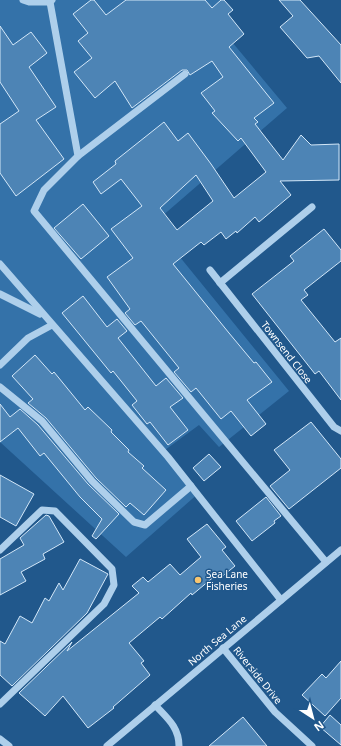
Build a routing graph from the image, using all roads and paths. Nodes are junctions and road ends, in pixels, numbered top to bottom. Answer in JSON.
{"nodes":[{"id":1,"x":23,"y":0,"type":"edge"},
{"id":2,"x":51,"y":1,"type":"edge"},
{"id":3,"x":185,"y":74,"type":"dead end"},
{"id":4,"x":78,"y":156,"type":"junction"},
{"id":5,"x":312,"y":207,"type":"dead end"},
{"id":6,"x":0,"y":264,"type":"edge"},
{"id":7,"x":210,"y":270,"type":"dead end"},
{"id":8,"x":220,"y":283,"type":"junction"},
{"id":9,"x":0,"y":294,"type":"edge"},
{"id":10,"x":46,"y":317,"type":"junction"},
{"id":11,"x":52,"y":325,"type":"junction"},
{"id":12,"x":0,"y":365,"type":"edge"},
{"id":13,"x":0,"y":387,"type":"edge"},
{"id":14,"x":341,"y":431,"type":"edge"},
{"id":15,"x":191,"y":486,"type":"junction"},
{"id":16,"x":0,"y":550,"type":"edge"},
{"id":17,"x":341,"y":550,"type":"edge"},
{"id":18,"x":326,"y":562,"type":"junction"},
{"id":19,"x":281,"y":600,"type":"junction"},
{"id":20,"x":223,"y":648,"type":"junction"},
{"id":21,"x":0,"y":704,"type":"edge"},
{"id":22,"x":155,"y":705,"type":"junction"},
{"id":23,"x":1,"y":741,"type":"edge"},
{"id":24,"x":9,"y":746,"type":"edge"},
{"id":25,"x":106,"y":746,"type":"edge"},
{"id":26,"x":179,"y":746,"type":"edge"},
{"id":27,"x":312,"y":746,"type":"edge"}],
"edges":[{"from":1,"to":2,"type":"street"},
{"from":2,"to":4,"type":"street"},
{"from":3,"to":4,"type":"street"},
{"from":4,"to":18,"type":"street"},
{"from":5,"to":8,"type":"street"},
{"from":6,"to":10,"type":"street"},
{"from":7,"to":8,"type":"street","name":"Townsend Close"},
{"from":8,"to":14,"type":"street","name":"Townsend Close"},
{"from":9,"to":10,"type":"street"},
{"from":10,"to":11,"type":"street"},
{"from":11,"to":12,"type":"street"},
{"from":11,"to":15,"type":"street"},
{"from":13,"to":15,"type":"street"},
{"from":15,"to":19,"type":"street"},
{"from":16,"to":21,"type":"street"},
{"from":17,"to":18,"type":"street","name":"North Sea Lane"},
{"from":18,"to":19,"type":"street","name":"North Sea Lane"},
{"from":19,"to":20,"type":"street","name":"North Sea Lane"},
{"from":20,"to":22,"type":"street","name":"North Sea Lane"},
{"from":20,"to":27,"type":"street","name":"Riverside Drive"},
{"from":22,"to":25,"type":"street","name":"North Sea Lane"},
{"from":22,"to":26,"type":"street"},
{"from":23,"to":24,"type":"street"}]}
